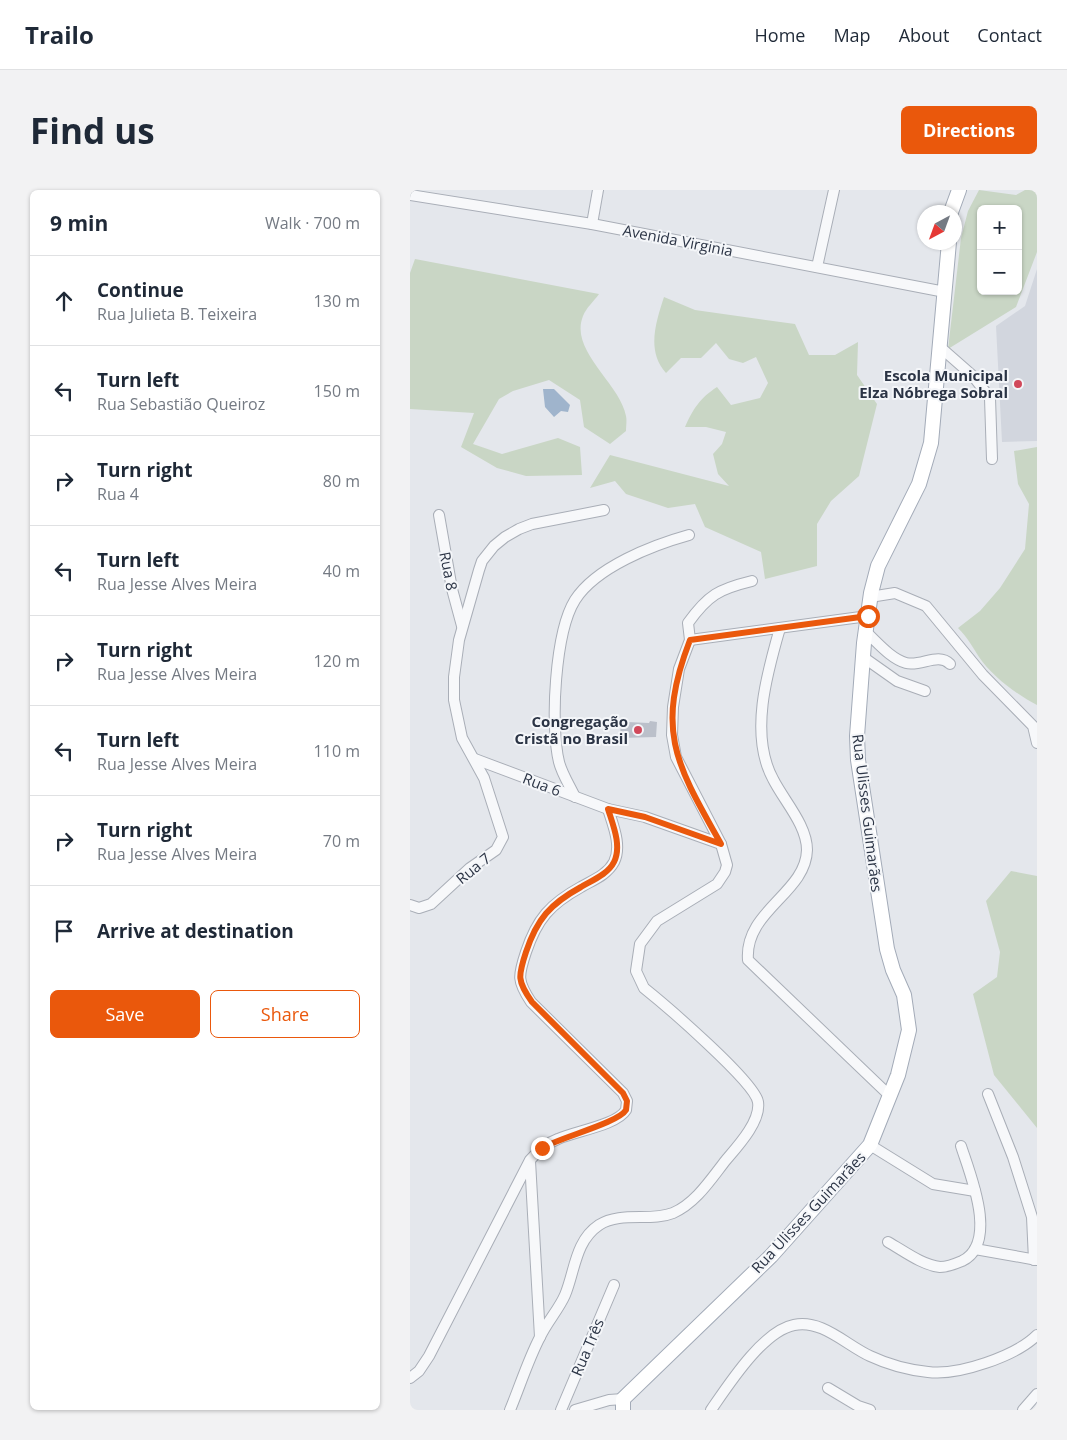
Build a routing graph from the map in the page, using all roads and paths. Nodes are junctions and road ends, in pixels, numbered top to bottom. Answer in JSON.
{"nodes":[{"id":1,"x":598,"y":190,"type":"edge"},
{"id":2,"x":834,"y":190,"type":"edge"},
{"id":3,"x":959,"y":190,"type":"edge"},
{"id":4,"x":410,"y":195,"type":"edge"},
{"id":5,"x":954,"y":205,"type":"edge"},
{"id":6,"x":592,"y":224,"type":"junction"},
{"id":7,"x":948,"y":250,"type":"edge"},
{"id":8,"x":817,"y":267,"type":"junction"},
{"id":9,"x":945,"y":292,"type":"junction"},
{"id":10,"x":940,"y":347,"type":"junction"},
{"id":11,"x":992,"y":459,"type":"dead end"},
{"id":12,"x":604,"y":510,"type":"dead end"},
{"id":13,"x":439,"y":515,"type":"dead end"},
{"id":14,"x":690,"y":535,"type":"dead end"},
{"id":15,"x":752,"y":582,"type":"dead end"},
{"id":16,"x":870,"y":597,"type":"junction"},
{"id":17,"x":868,"y":616,"type":"junction"},
{"id":18,"x":462,"y":627,"type":"junction"},
{"id":19,"x":780,"y":628,"type":"junction"},
{"id":20,"x":866,"y":632,"type":"junction"},
{"id":21,"x":690,"y":640,"type":"junction"},
{"id":22,"x":863,"y":657,"type":"junction"},
{"id":23,"x":950,"y":664,"type":"dead end"},
{"id":24,"x":924,"y":691,"type":"dead end"},
{"id":25,"x":1037,"y":743,"type":"edge"},
{"id":26,"x":475,"y":759,"type":"junction"},
{"id":27,"x":575,"y":797,"type":"junction"},
{"id":28,"x":608,"y":809,"type":"junction"},
{"id":29,"x":721,"y":844,"type":"junction"},
{"id":30,"x":415,"y":906,"type":"edge"},
{"id":31,"x":988,"y":1094,"type":"dead end"},
{"id":32,"x":890,"y":1096,"type":"junction"},
{"id":33,"x":870,"y":1145,"type":"junction"},
{"id":34,"x":961,"y":1146,"type":"dead end"},
{"id":35,"x":530,"y":1160,"type":"junction"},
{"id":36,"x":976,"y":1191,"type":"junction"},
{"id":37,"x":888,"y":1242,"type":"dead end"},
{"id":38,"x":975,"y":1249,"type":"junction"},
{"id":39,"x":1036,"y":1260,"type":"edge"},
{"id":40,"x":614,"y":1285,"type":"dead end"},
{"id":41,"x":1036,"y":1336,"type":"edge"},
{"id":42,"x":540,"y":1337,"type":"junction"},
{"id":43,"x":1037,"y":1350,"type":"edge"},
{"id":44,"x":410,"y":1378,"type":"edge"},
{"id":45,"x":828,"y":1388,"type":"dead end"},
{"id":46,"x":1037,"y":1394,"type":"edge"},
{"id":47,"x":623,"y":1405,"type":"edge"},
{"id":48,"x":510,"y":1410,"type":"edge"},
{"id":49,"x":561,"y":1410,"type":"edge"},
{"id":50,"x":575,"y":1410,"type":"edge"},
{"id":51,"x":711,"y":1410,"type":"edge"},
{"id":52,"x":870,"y":1410,"type":"edge"},
{"id":53,"x":1023,"y":1410,"type":"edge"}],
"edges":[{"from":1,"to":6,"type":"street"},
{"from":2,"to":8,"type":"street"},
{"from":3,"to":5,"type":"main road"},
{"from":4,"to":6,"type":"street","name":"Avenida Virginia"},
{"from":6,"to":8,"type":"street","name":"Avenida Virginia"},
{"from":7,"to":9,"type":"main road","name":"Rua Ulisses Guimarães"},
{"from":8,"to":9,"type":"street","name":"Avenida Virginia"},
{"from":9,"to":10,"type":"main road","name":"Rua Ulisses Guimarães"},
{"from":10,"to":11,"type":"street"},
{"from":10,"to":16,"type":"main road","name":"Rua Ulisses Guimarães"},
{"from":12,"to":18,"type":"street","name":"Rua 7"},
{"from":13,"to":18,"type":"street","name":"Rua 8"},
{"from":14,"to":27,"type":"street"},
{"from":15,"to":21,"type":"street"},
{"from":16,"to":17,"type":"main road","name":"Rua Ulisses Guimarães"},
{"from":16,"to":25,"type":"street"},
{"from":17,"to":19,"type":"street"},
{"from":17,"to":20,"type":"main road","name":"Rua Ulisses Guimarães"},
{"from":18,"to":26,"type":"street","name":"Rua 7"},
{"from":19,"to":21,"type":"street"},
{"from":19,"to":32,"type":"street"},
{"from":20,"to":22,"type":"main road","name":"Rua Ulisses Guimarães"},
{"from":20,"to":23,"type":"street"},
{"from":21,"to":29,"type":"street"},
{"from":22,"to":24,"type":"street"},
{"from":22,"to":32,"type":"main road","name":"Rua Ulisses Guimarães"},
{"from":26,"to":27,"type":"street","name":"Rua 6"},
{"from":26,"to":30,"type":"street","name":"Rua 7"},
{"from":27,"to":28,"type":"street","name":"Rua 6"},
{"from":28,"to":29,"type":"street","name":"Rua 6"},
{"from":28,"to":35,"type":"street"},
{"from":29,"to":42,"type":"street"},
{"from":31,"to":39,"type":"street"},
{"from":32,"to":33,"type":"main road","name":"Rua Ulisses Guimarães"},
{"from":33,"to":36,"type":"street"},
{"from":33,"to":47,"type":"main road","name":"Rua Ulisses Guimarães"},
{"from":34,"to":36,"type":"street"},
{"from":35,"to":42,"type":"street"},
{"from":35,"to":44,"type":"street"},
{"from":36,"to":38,"type":"street"},
{"from":37,"to":38,"type":"street"},
{"from":38,"to":39,"type":"street"},
{"from":40,"to":49,"type":"street","name":"Rua Três"},
{"from":41,"to":43,"type":"street"},
{"from":41,"to":51,"type":"street"},
{"from":42,"to":48,"type":"street"},
{"from":45,"to":52,"type":"street"},
{"from":46,"to":53,"type":"street"},
{"from":47,"to":50,"type":"street"}]}
